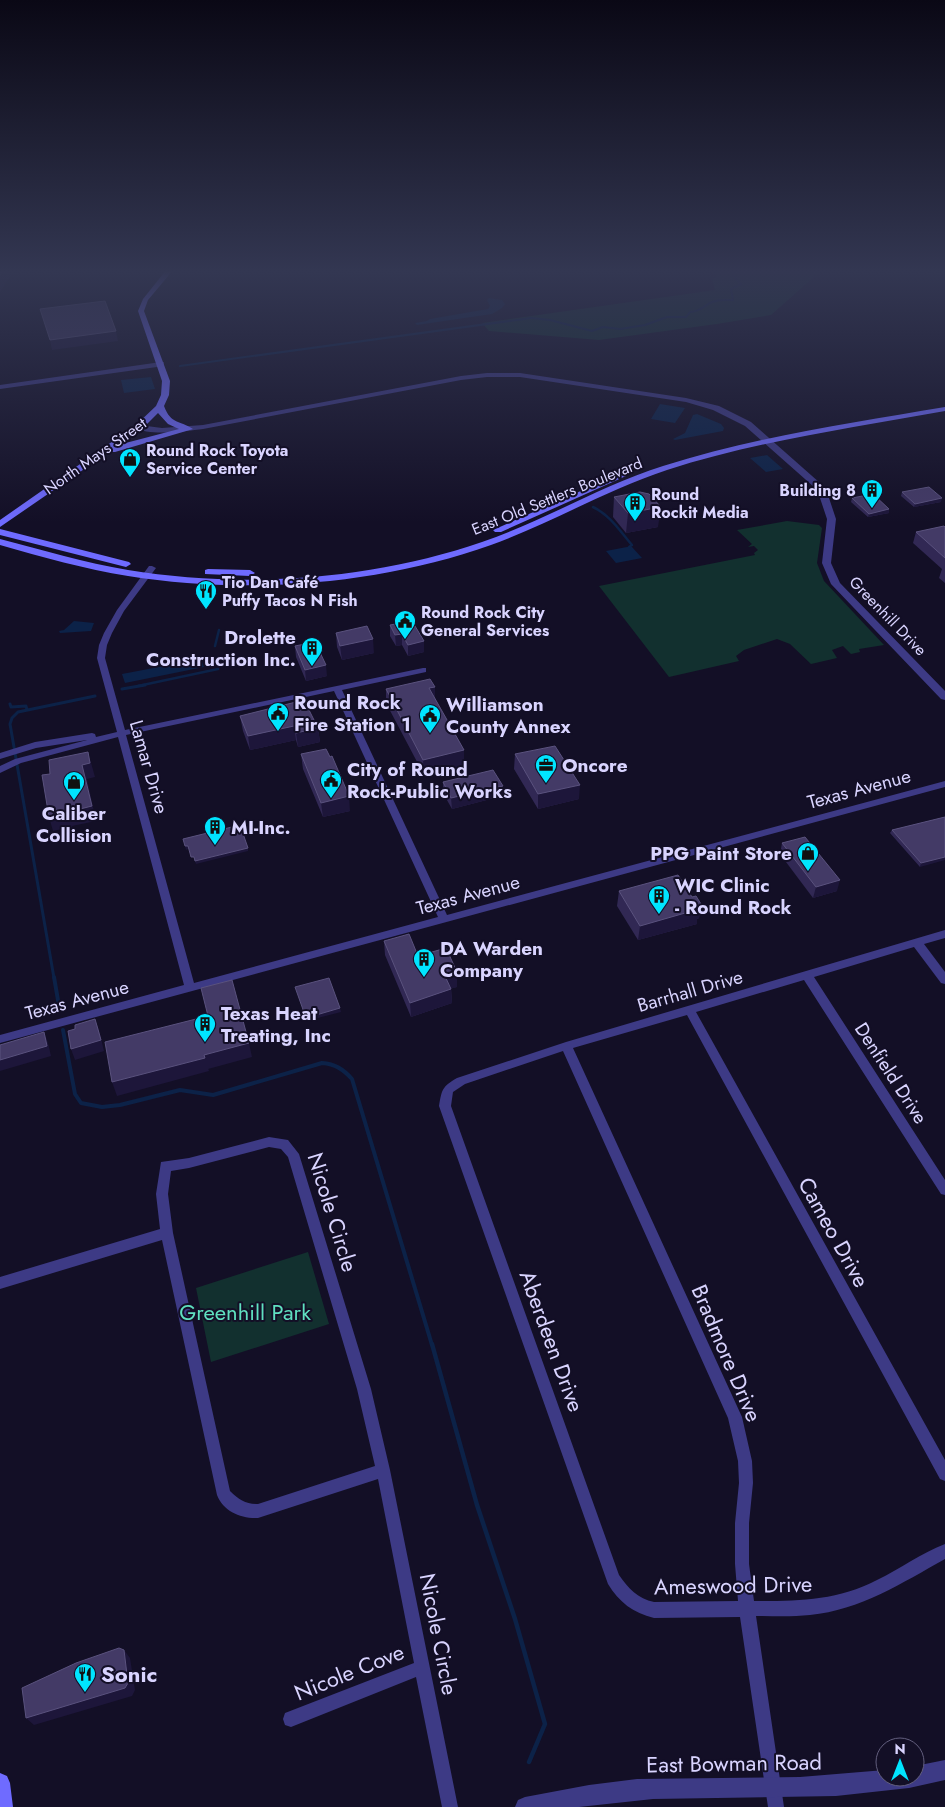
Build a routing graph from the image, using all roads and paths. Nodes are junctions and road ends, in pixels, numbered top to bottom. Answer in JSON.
{"nodes":[{"id":1,"x":156,"y":353,"type":"edge"},
{"id":2,"x":160,"y":364,"type":"junction"},
{"id":3,"x":0,"y":386,"type":"edge"},
{"id":4,"x":945,"y":403,"type":"edge"},
{"id":5,"x":160,"y":407,"type":"junction"},
{"id":6,"x":945,"y":409,"type":"edge"},
{"id":7,"x":139,"y":426,"type":"junction"},
{"id":8,"x":189,"y":429,"type":"junction"},
{"id":9,"x":765,"y":438,"type":"junction"},
{"id":10,"x":99,"y":455,"type":"junction"},
{"id":11,"x":0,"y":524,"type":"edge"},
{"id":12,"x":0,"y":532,"type":"edge"},
{"id":13,"x":0,"y":542,"type":"edge"},
{"id":14,"x":150,"y":572,"type":"junction"},
{"id":15,"x":423,"y":670,"type":"dead end"},
{"id":16,"x":337,"y":689,"type":"junction"},
{"id":17,"x":945,"y":697,"type":"edge"},
{"id":18,"x":122,"y":733,"type":"junction"},
{"id":19,"x":0,"y":756,"type":"edge"},
{"id":20,"x":0,"y":770,"type":"edge"},
{"id":21,"x":945,"y":784,"type":"edge"},
{"id":22,"x":444,"y":919,"type":"junction"},
{"id":23,"x":945,"y":934,"type":"edge"},
{"id":24,"x":917,"y":943,"type":"junction"},
{"id":25,"x":807,"y":975,"type":"junction"},
{"id":26,"x":945,"y":980,"type":"edge"},
{"id":27,"x":190,"y":988,"type":"junction"},
{"id":28,"x":689,"y":1009,"type":"junction"},
{"id":29,"x":0,"y":1039,"type":"edge"},
{"id":30,"x":566,"y":1046,"type":"junction"},
{"id":31,"x":448,"y":1089,"type":"joint"},
{"id":32,"x":945,"y":1190,"type":"edge"},
{"id":33,"x":167,"y":1232,"type":"junction"},
{"id":34,"x":0,"y":1283,"type":"edge"},
{"id":35,"x":383,"y":1470,"type":"junction"},
{"id":36,"x":945,"y":1474,"type":"edge"},
{"id":37,"x":945,"y":1552,"type":"edge"},
{"id":38,"x":631,"y":1602,"type":"joint"},
{"id":39,"x":747,"y":1610,"type":"junction"},
{"id":40,"x":422,"y":1667,"type":"junction"},
{"id":41,"x":291,"y":1719,"type":"dead end"},
{"id":42,"x":945,"y":1770,"type":"edge"},
{"id":43,"x":0,"y":1783,"type":"edge"},
{"id":44,"x":775,"y":1798,"type":"edge"},
{"id":45,"x":3,"y":1807,"type":"edge"},
{"id":46,"x":450,"y":1807,"type":"edge"},
{"id":47,"x":525,"y":1807,"type":"edge"}],
"edges":[{"from":1,"to":2,"type":"main road","name":"North Mays Street"},
{"from":2,"to":3,"type":"street"},
{"from":2,"to":5,"type":"main road","name":"North Mays Street"},
{"from":4,"to":9,"type":"main road","name":"East Old Settlers Boulevard"},
{"from":5,"to":7,"type":"main road","name":"North Mays Street"},
{"from":5,"to":8,"type":"main road"},
{"from":6,"to":9,"type":"main road","name":"East Old Settlers Boulevard"},
{"from":7,"to":8,"type":"street","name":"Greenhill Drive"},
{"from":7,"to":10,"type":"main road","name":"North Mays Street"},
{"from":8,"to":9,"type":"street","name":"Greenhill Drive"},
{"from":8,"to":10,"type":"main road"},
{"from":9,"to":14,"type":"main road","name":"East Old Settlers Boulevard"},
{"from":9,"to":17,"type":"street","name":"Greenhill Drive"},
{"from":10,"to":11,"type":"main road","name":"North Mays Street"},
{"from":12,"to":14,"type":"main road","name":"East Old Settlers Boulevard"},
{"from":13,"to":14,"type":"main road","name":"East Old Settlers Boulevard"},
{"from":14,"to":18,"type":"street","name":"Lamar Drive"},
{"from":15,"to":16,"type":"street"},
{"from":16,"to":18,"type":"street"},
{"from":16,"to":22,"type":"street"},
{"from":18,"to":19,"type":"street"},
{"from":18,"to":20,"type":"street"},
{"from":18,"to":27,"type":"street","name":"Lamar Drive"},
{"from":21,"to":22,"type":"street","name":"Texas Avenue"},
{"from":22,"to":27,"type":"street","name":"Texas Avenue"},
{"from":23,"to":24,"type":"street","name":"Barrhall Drive"},
{"from":24,"to":25,"type":"street","name":"Barrhall Drive"},
{"from":24,"to":26,"type":"street"},
{"from":25,"to":28,"type":"street","name":"Barrhall Drive"},
{"from":25,"to":32,"type":"street","name":"Denfield Drive"},
{"from":27,"to":29,"type":"street","name":"Texas Avenue"},
{"from":28,"to":30,"type":"street","name":"Barrhall Drive"},
{"from":28,"to":36,"type":"street","name":"Cameo Drive"},
{"from":30,"to":31,"type":"street","name":"Barrhall Drive"},
{"from":30,"to":39,"type":"street","name":"Bradmore Drive"},
{"from":31,"to":38,"type":"street","name":"Aberdeen Drive"},
{"from":33,"to":34,"type":"street"},
{"from":33,"to":35,"type":"street","name":"Nicole Circle"},
{"from":33,"to":35,"type":"street","name":"Nicole Circle"},
{"from":35,"to":40,"type":"street","name":"Nicole Circle"},
{"from":37,"to":39,"type":"street","name":"Ameswood Drive"},
{"from":38,"to":39,"type":"street","name":"Ameswood Drive"},
{"from":39,"to":44,"type":"street","name":"Bradmore Drive"},
{"from":40,"to":41,"type":"street","name":"Nicole Cove"},
{"from":40,"to":46,"type":"street","name":"Nicole Circle"},
{"from":42,"to":44,"type":"street","name":"East Bowman Road"},
{"from":43,"to":45,"type":"main road"},
{"from":44,"to":47,"type":"street","name":"East Bowman Road"}]}
